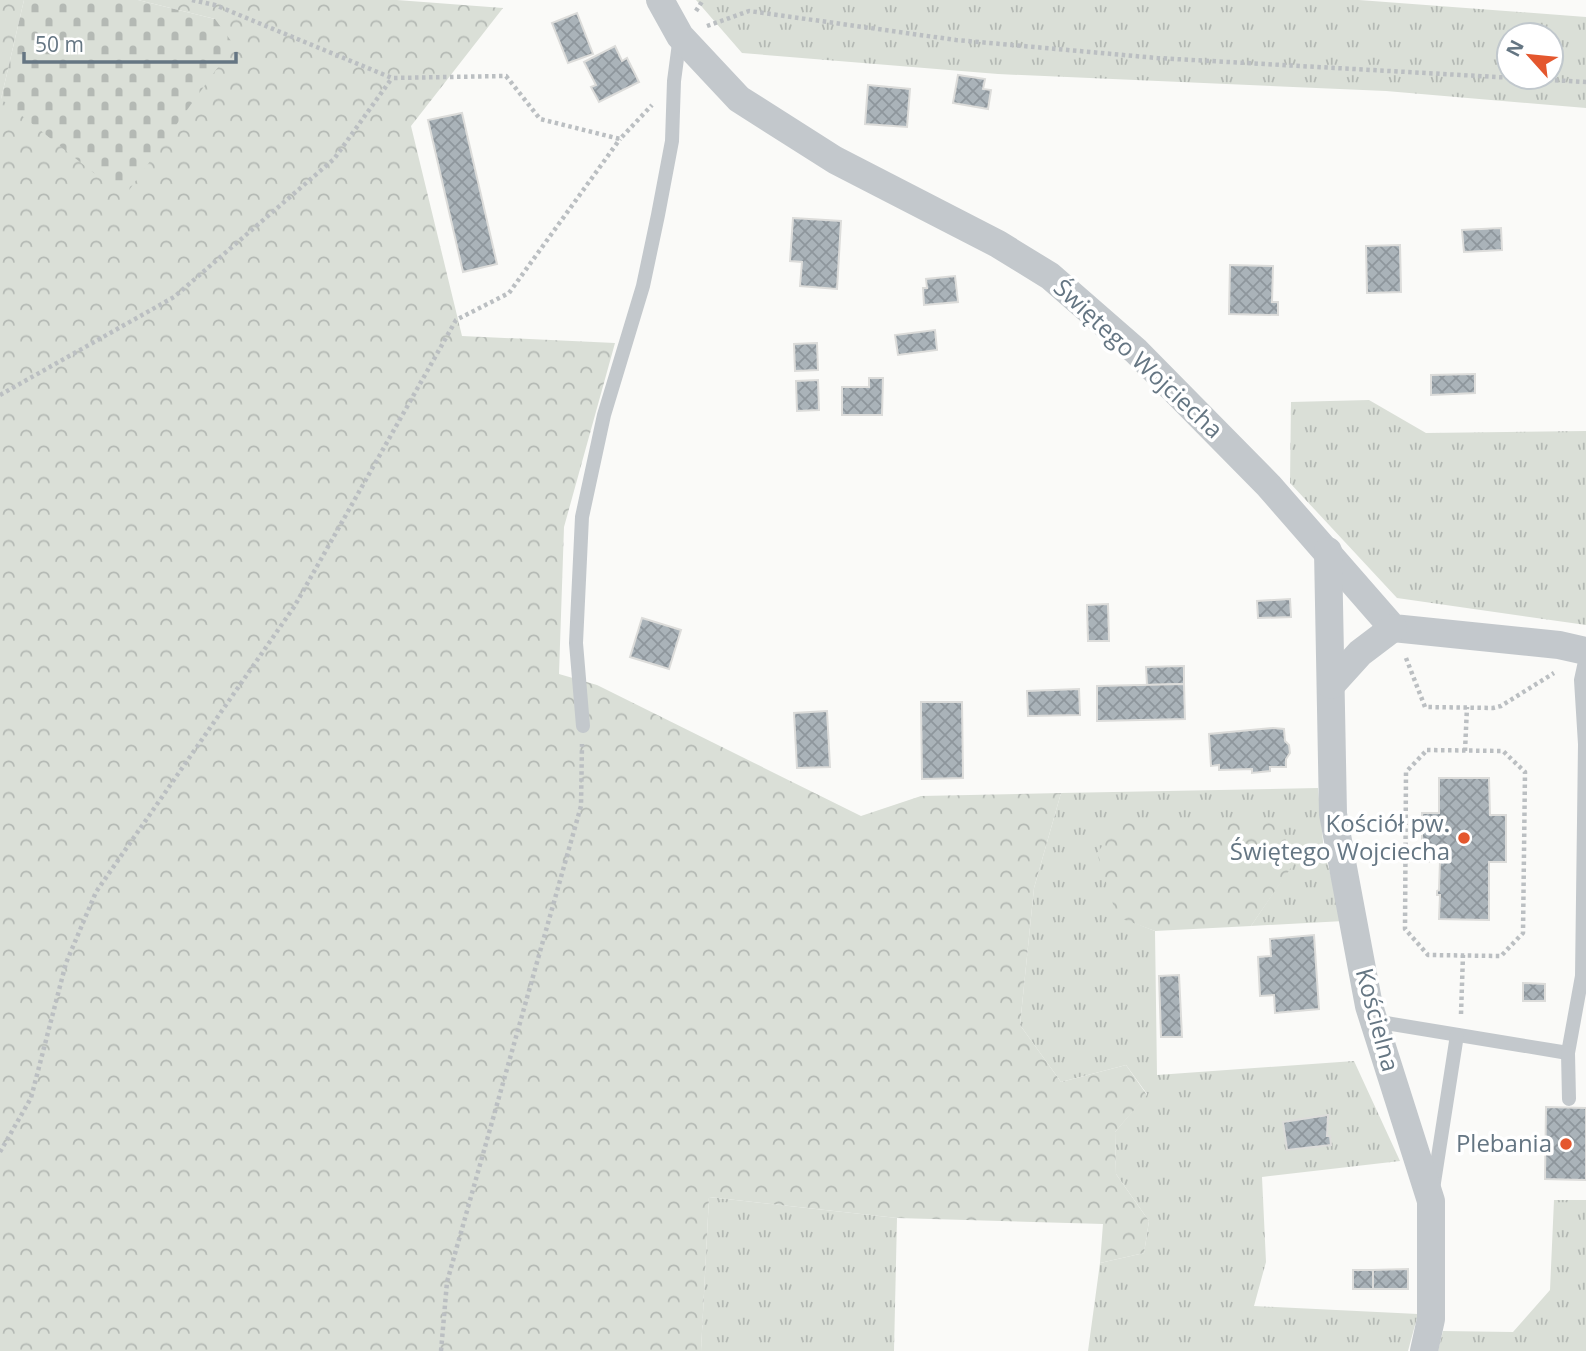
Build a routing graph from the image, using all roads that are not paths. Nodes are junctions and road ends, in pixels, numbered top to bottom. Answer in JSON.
{"nodes":[{"id":1,"x":660,"y":0,"type":"edge"},
{"id":2,"x":680,"y":36,"type":"junction"},
{"id":3,"x":1328,"y":551,"type":"junction"},
{"id":4,"x":1393,"y":628,"type":"junction"},
{"id":5,"x":1586,"y":657,"type":"edge"},
{"id":6,"x":1575,"y":659,"type":"edge"},
{"id":7,"x":1331,"y":685,"type":"junction"},
{"id":8,"x":583,"y":726,"type":"road end"},
{"id":9,"x":1374,"y":1021,"type":"junction"},
{"id":10,"x":1457,"y":1035,"type":"junction"},
{"id":11,"x":1568,"y":1053,"type":"junction"},
{"id":12,"x":1569,"y":1100,"type":"dead end"},
{"id":13,"x":1431,"y":1201,"type":"junction"},
{"id":14,"x":1424,"y":1351,"type":"edge"}],
"edges":[{"from":1,"to":2,"type":"street","name":"Świętego Wojciecha"},
{"from":2,"to":3,"type":"street","name":"Świętego Wojciecha"},
{"from":2,"to":8,"type":"lane"},
{"from":3,"to":4,"type":"street","name":"Świętego Wojciecha"},
{"from":3,"to":7,"type":"street","name":"Kościelna"},
{"from":4,"to":6,"type":"street"},
{"from":4,"to":7,"type":"street"},
{"from":5,"to":11,"type":"lane"},
{"from":7,"to":9,"type":"street","name":"Kościelna"},
{"from":9,"to":10,"type":"lane"},
{"from":9,"to":13,"type":"street","name":"Kościelna"},
{"from":10,"to":11,"type":"lane"},
{"from":10,"to":13,"type":"lane"},
{"from":11,"to":12,"type":"lane"},
{"from":13,"to":14,"type":"street","name":"Kościelna"}]}
